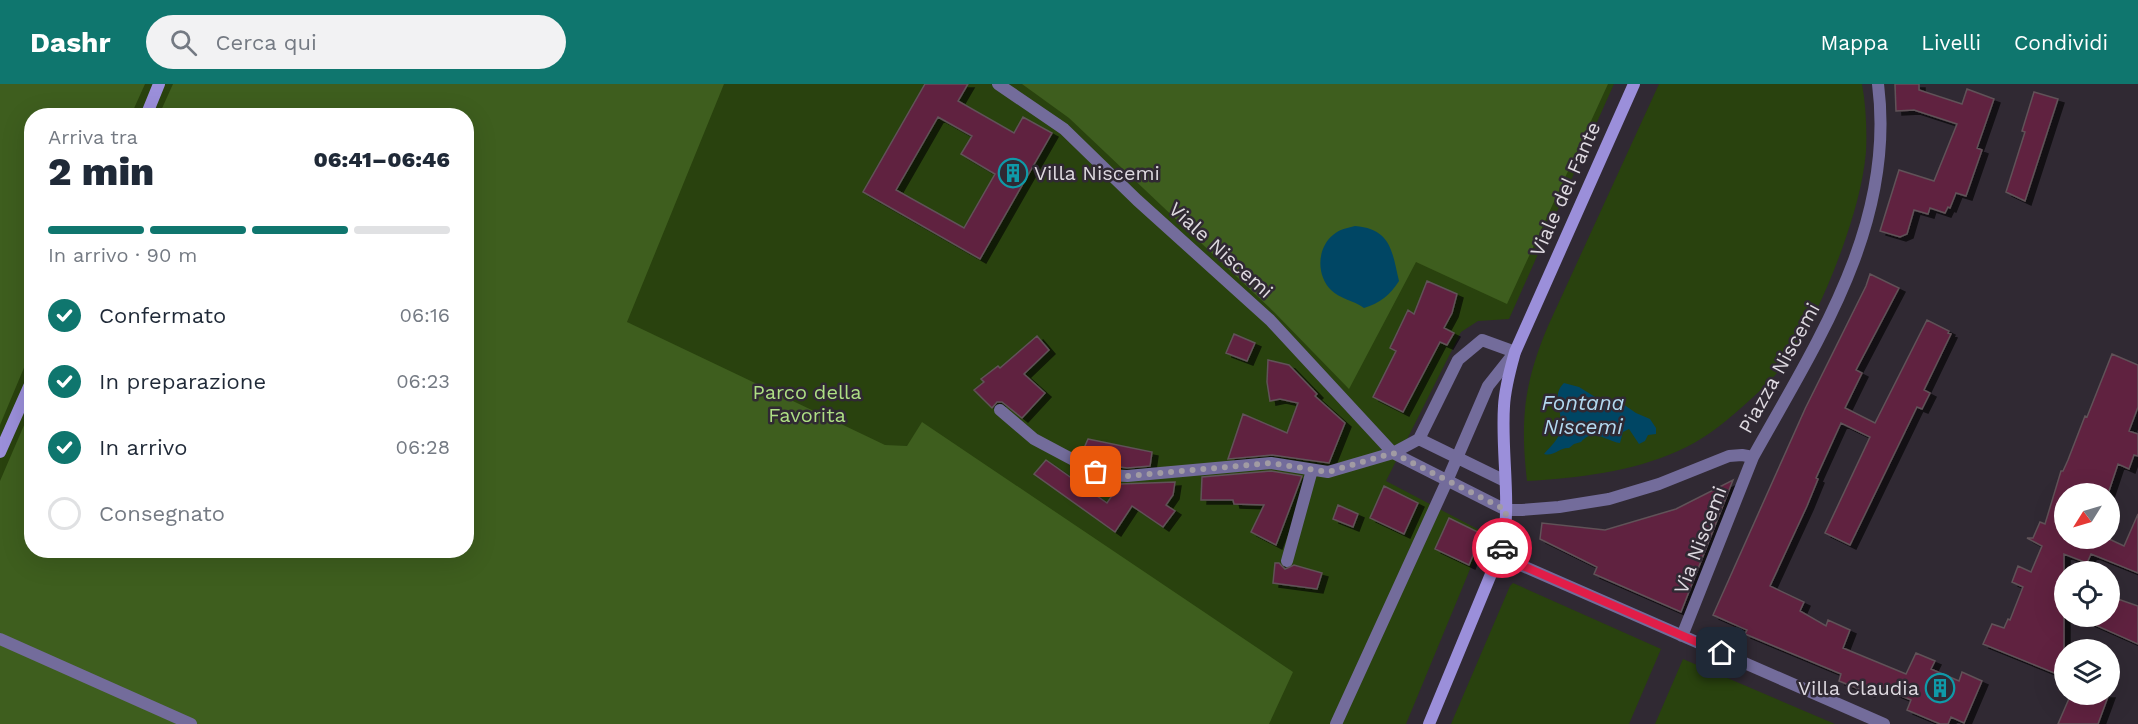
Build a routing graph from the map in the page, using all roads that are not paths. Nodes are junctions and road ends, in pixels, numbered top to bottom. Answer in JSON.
{"nodes":[{"id":1,"x":159,"y":84,"type":"edge"},
{"id":2,"x":998,"y":84,"type":"edge"},
{"id":3,"x":1634,"y":84,"type":"edge"},
{"id":4,"x":1878,"y":84,"type":"edge"},
{"id":5,"x":149,"y":108,"type":"edge"},
{"id":6,"x":1515,"y":352,"type":"junction"},
{"id":7,"x":24,"y":398,"type":"edge"},
{"id":8,"x":1000,"y":411,"type":"dead end"},
{"id":9,"x":1419,"y":439,"type":"junction"},
{"id":10,"x":0,"y":452,"type":"edge"},
{"id":11,"x":1393,"y":453,"type":"junction"},
{"id":12,"x":1752,"y":458,"type":"junction"},
{"id":13,"x":1456,"y":459,"type":"junction"},
{"id":14,"x":1312,"y":470,"type":"junction"},
{"id":15,"x":1447,"y":480,"type":"junction"},
{"id":16,"x":1505,"y":481,"type":"junction"},
{"id":17,"x":1506,"y":510,"type":"junction"},
{"id":18,"x":1500,"y":556,"type":"junction"},
{"id":19,"x":1287,"y":561,"type":"dead end"},
{"id":20,"x":1682,"y":636,"type":"junction"},
{"id":21,"x":0,"y":639,"type":"edge"},
{"id":22,"x":191,"y":724,"type":"edge"},
{"id":23,"x":1336,"y":724,"type":"edge"},
{"id":24,"x":1429,"y":724,"type":"edge"},
{"id":25,"x":1884,"y":724,"type":"edge"}],
"edges":[{"from":1,"to":5,"type":"street"},
{"from":2,"to":11,"type":"street","name":"Viale Niscemi"},
{"from":3,"to":6,"type":"street","name":"Viale del Fante"},
{"from":4,"to":12,"type":"street","name":"Piazza Niscemi"},
{"from":6,"to":9,"type":"street"},
{"from":6,"to":13,"type":"street"},
{"from":6,"to":16,"type":"street","name":"Viale del Fante"},
{"from":7,"to":10,"type":"street"},
{"from":8,"to":14,"type":"street"},
{"from":9,"to":11,"type":"street"},
{"from":9,"to":13,"type":"street"},
{"from":11,"to":14,"type":"street"},
{"from":11,"to":15,"type":"street"},
{"from":12,"to":17,"type":"street","name":"Piazza Niscemi"},
{"from":12,"to":20,"type":"street","name":"Via Niscemi"},
{"from":13,"to":15,"type":"street"},
{"from":13,"to":16,"type":"street"},
{"from":14,"to":19,"type":"street"},
{"from":15,"to":17,"type":"street"},
{"from":15,"to":23,"type":"street"},
{"from":16,"to":17,"type":"street","name":"Viale del Fante"},
{"from":17,"to":18,"type":"street","name":"Viale del Fante"},
{"from":18,"to":20,"type":"street"},
{"from":18,"to":24,"type":"street","name":"Viale del Fante"},
{"from":20,"to":25,"type":"street"},
{"from":21,"to":22,"type":"street"}]}
